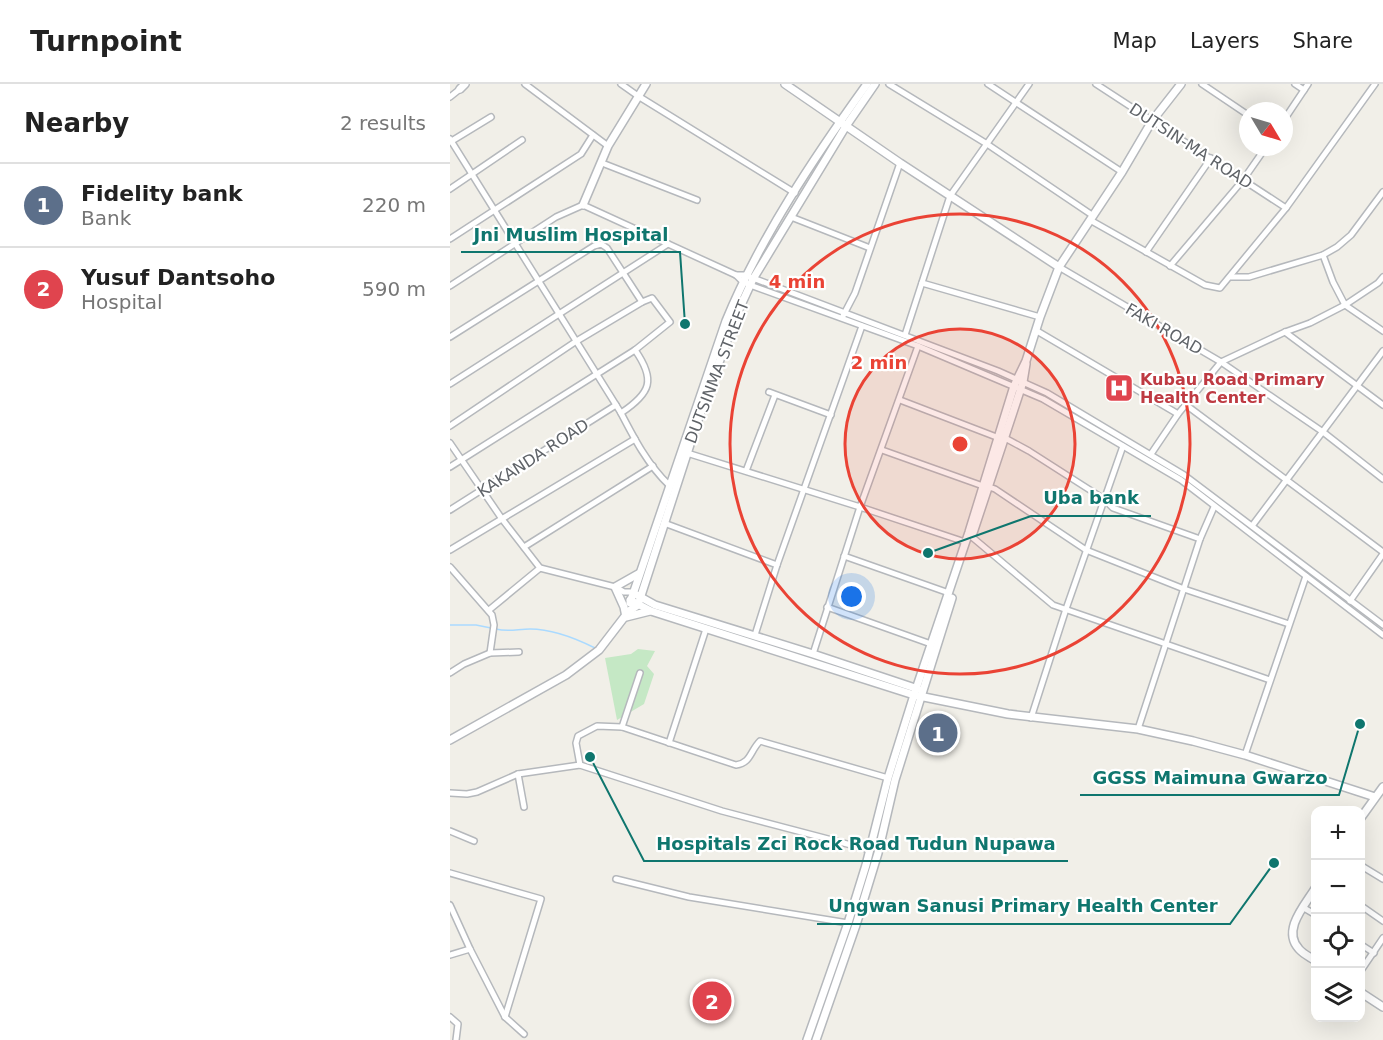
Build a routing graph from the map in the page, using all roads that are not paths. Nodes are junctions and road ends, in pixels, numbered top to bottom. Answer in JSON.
{"nodes":[{"id":1,"x":525,"y":84,"type":"edge"},
{"id":2,"x":621,"y":84,"type":"edge"},
{"id":3,"x":646,"y":84,"type":"edge"},
{"id":4,"x":784,"y":84,"type":"edge"},
{"id":5,"x":867,"y":84,"type":"edge"},
{"id":6,"x":875,"y":84,"type":"edge"},
{"id":7,"x":889,"y":84,"type":"edge"},
{"id":8,"x":988,"y":84,"type":"edge"},
{"id":9,"x":1029,"y":84,"type":"edge"},
{"id":10,"x":1096,"y":84,"type":"edge"},
{"id":11,"x":1181,"y":84,"type":"edge"},
{"id":12,"x":1202,"y":84,"type":"edge"},
{"id":13,"x":1295,"y":84,"type":"edge"},
{"id":14,"x":1308,"y":84,"type":"edge"},
{"id":15,"x":1375,"y":84,"type":"edge"},
{"id":16,"x":463,"y":87,"type":"edge"},
{"id":17,"x":1304,"y":90,"type":"junction"},
{"id":18,"x":638,"y":96,"type":"junction"},
{"id":19,"x":450,"y":97,"type":"edge"},
{"id":20,"x":1016,"y":102,"type":"junction"},
{"id":21,"x":1293,"y":106,"type":"edge"},
{"id":22,"x":1239,"y":109,"type":"edge"},
{"id":23,"x":490,"y":117,"type":"dead end"},
{"id":24,"x":1152,"y":121,"type":"junction"},
{"id":25,"x":843,"y":123,"type":"junction"},
{"id":26,"x":593,"y":135,"type":"junction"},
{"id":27,"x":450,"y":140,"type":"edge"},
{"id":28,"x":522,"y":140,"type":"dead end"},
{"id":29,"x":987,"y":144,"type":"junction"},
{"id":30,"x":608,"y":146,"type":"junction"},
{"id":31,"x":1260,"y":156,"type":"edge"},
{"id":32,"x":1210,"y":158,"type":"junction"},
{"id":33,"x":602,"y":163,"type":"junction"},
{"id":34,"x":900,"y":163,"type":"junction"},
{"id":35,"x":1122,"y":172,"type":"junction"},
{"id":36,"x":473,"y":174,"type":"junction"},
{"id":37,"x":1243,"y":180,"type":"junction"},
{"id":38,"x":450,"y":189,"type":"edge"},
{"id":39,"x":1383,"y":192,"type":"edge"},
{"id":40,"x":795,"y":193,"type":"junction"},
{"id":41,"x":950,"y":196,"type":"junction"},
{"id":42,"x":697,"y":200,"type":"dead end"},
{"id":43,"x":583,"y":205,"type":"junction"},
{"id":44,"x":1286,"y":208,"type":"junction"},
{"id":45,"x":495,"y":210,"type":"junction"},
{"id":46,"x":791,"y":217,"type":"junction"},
{"id":47,"x":1091,"y":217,"type":"junction"},
{"id":48,"x":450,"y":239,"type":"edge"},
{"id":49,"x":515,"y":243,"type":"junction"},
{"id":50,"x":668,"y":244,"type":"junction"},
{"id":51,"x":870,"y":248,"type":"junction"},
{"id":52,"x":1146,"y":252,"type":"junction"},
{"id":53,"x":1323,"y":255,"type":"junction"},
{"id":54,"x":1170,"y":266,"type":"junction"},
{"id":55,"x":1059,"y":267,"type":"junction"},
{"id":56,"x":623,"y":272,"type":"junction"},
{"id":57,"x":1231,"y":277,"type":"junction"},
{"id":58,"x":1383,"y":277,"type":"edge"},
{"id":59,"x":744,"y":278,"type":"junction"},
{"id":60,"x":538,"y":281,"type":"junction"},
{"id":61,"x":752,"y":282,"type":"junction"},
{"id":62,"x":922,"y":283,"type":"junction"},
{"id":63,"x":450,"y":286,"type":"edge"},
{"id":64,"x":642,"y":302,"type":"junction"},
{"id":65,"x":1345,"y":305,"type":"junction"},
{"id":66,"x":559,"y":314,"type":"junction"},
{"id":67,"x":844,"y":316,"type":"junction"},
{"id":68,"x":1040,"y":317,"type":"junction"},
{"id":69,"x":862,"y":326,"type":"junction"},
{"id":70,"x":1037,"y":331,"type":"junction"},
{"id":71,"x":1383,"y":331,"type":"edge"},
{"id":72,"x":1285,"y":332,"type":"junction"},
{"id":73,"x":905,"y":335,"type":"junction"},
{"id":74,"x":450,"y":337,"type":"edge"},
{"id":75,"x":575,"y":342,"type":"junction"},
{"id":76,"x":918,"y":346,"type":"junction"},
{"id":77,"x":636,"y":350,"type":"junction"},
{"id":78,"x":1383,"y":351,"type":"edge"},
{"id":79,"x":1221,"y":362,"type":"junction"},
{"id":80,"x":597,"y":375,"type":"junction"},
{"id":81,"x":450,"y":384,"type":"edge"},
{"id":82,"x":1019,"y":384,"type":"junction"},
{"id":83,"x":1357,"y":387,"type":"junction"},
{"id":84,"x":900,"y":400,"type":"junction"},
{"id":85,"x":615,"y":405,"type":"junction"},
{"id":86,"x":1186,"y":405,"type":"junction"},
{"id":87,"x":1383,"y":405,"type":"edge"},
{"id":88,"x":621,"y":413,"type":"junction"},
{"id":89,"x":1178,"y":414,"type":"junction"},
{"id":90,"x":831,"y":415,"type":"junction"},
{"id":91,"x":450,"y":426,"type":"edge"},
{"id":92,"x":1323,"y":432,"type":"junction"},
{"id":93,"x":1002,"y":438,"type":"junction"},
{"id":94,"x":634,"y":439,"type":"junction"},
{"id":95,"x":450,"y":443,"type":"edge"},
{"id":96,"x":1123,"y":446,"type":"junction"},
{"id":97,"x":882,"y":450,"type":"junction"},
{"id":98,"x":687,"y":453,"type":"junction"},
{"id":99,"x":1150,"y":454,"type":"junction"},
{"id":100,"x":461,"y":460,"type":"junction"},
{"id":101,"x":450,"y":466,"type":"edge"},
{"id":102,"x":653,"y":466,"type":"junction"},
{"id":103,"x":747,"y":471,"type":"junction"},
{"id":104,"x":1383,"y":478,"type":"edge"},
{"id":105,"x":1288,"y":480,"type":"junction"},
{"id":106,"x":669,"y":485,"type":"junction"},
{"id":107,"x":986,"y":487,"type":"junction"},
{"id":108,"x":804,"y":489,"type":"junction"},
{"id":109,"x":482,"y":491,"type":"junction"},
{"id":110,"x":1104,"y":499,"type":"junction"},
{"id":111,"x":860,"y":507,"type":"junction"},
{"id":112,"x":1214,"y":507,"type":"junction"},
{"id":113,"x":450,"y":510,"type":"edge"},
{"id":114,"x":502,"y":519,"type":"junction"},
{"id":115,"x":664,"y":522,"type":"junction"},
{"id":116,"x":1252,"y":526,"type":"junction"},
{"id":117,"x":1200,"y":539,"type":"junction"},
{"id":118,"x":969,"y":540,"type":"junction"},
{"id":119,"x":1277,"y":545,"type":"junction"},
{"id":120,"x":524,"y":547,"type":"junction"},
{"id":121,"x":450,"y":550,"type":"edge"},
{"id":122,"x":1086,"y":550,"type":"junction"},
{"id":123,"x":1273,"y":551,"type":"junction"},
{"id":124,"x":1383,"y":553,"type":"edge"},
{"id":125,"x":844,"y":556,"type":"junction"},
{"id":126,"x":777,"y":565,"type":"junction"},
{"id":127,"x":450,"y":567,"type":"edge"},
{"id":128,"x":540,"y":568,"type":"junction"},
{"id":129,"x":638,"y":574,"type":"junction"},
{"id":130,"x":1306,"y":576,"type":"junction"},
{"id":131,"x":644,"y":586,"type":"junction"},
{"id":132,"x":615,"y":587,"type":"junction"},
{"id":133,"x":1184,"y":589,"type":"junction"},
{"id":134,"x":624,"y":592,"type":"junction"},
{"id":135,"x":633,"y":592,"type":"junction"},
{"id":136,"x":948,"y":593,"type":"junction"},
{"id":137,"x":630,"y":600,"type":"junction"},
{"id":138,"x":639,"y":601,"type":"junction"},
{"id":139,"x":1350,"y":601,"type":"junction"},
{"id":140,"x":827,"y":607,"type":"junction"},
{"id":141,"x":653,"y":608,"type":"junction"},
{"id":142,"x":1066,"y":609,"type":"junction"},
{"id":143,"x":489,"y":610,"type":"junction"},
{"id":144,"x":627,"y":614,"type":"junction"},
{"id":145,"x":1289,"y":624,"type":"junction"},
{"id":146,"x":1383,"y":625,"type":"edge"},
{"id":147,"x":706,"y":629,"type":"junction"},
{"id":148,"x":1383,"y":634,"type":"edge"},
{"id":149,"x":755,"y":635,"type":"junction"},
{"id":150,"x":931,"y":644,"type":"junction"},
{"id":151,"x":1166,"y":645,"type":"junction"},
{"id":152,"x":519,"y":652,"type":"dead end"},
{"id":153,"x":490,"y":653,"type":"junction"},
{"id":154,"x":813,"y":654,"type":"junction"},
{"id":155,"x":450,"y":673,"type":"edge"},
{"id":156,"x":640,"y":674,"type":"dead end"},
{"id":157,"x":1270,"y":680,"type":"junction"},
{"id":158,"x":918,"y":693,"type":"junction"},
{"id":159,"x":1032,"y":717,"type":"junction"},
{"id":160,"x":622,"y":728,"type":"junction"},
{"id":161,"x":1138,"y":729,"type":"junction"},
{"id":162,"x":450,"y":740,"type":"edge"},
{"id":163,"x":669,"y":742,"type":"junction"},
{"id":164,"x":1245,"y":755,"type":"junction"},
{"id":165,"x":580,"y":765,"type":"junction"},
{"id":166,"x":518,"y":774,"type":"junction"},
{"id":167,"x":888,"y":778,"type":"junction"},
{"id":168,"x":1383,"y":787,"type":"edge"},
{"id":169,"x":450,"y":793,"type":"edge"},
{"id":170,"x":1375,"y":797,"type":"junction"},
{"id":171,"x":524,"y":807,"type":"dead end"},
{"id":172,"x":1365,"y":812,"type":"edge"},
{"id":173,"x":450,"y":831,"type":"edge"},
{"id":174,"x":474,"y":841,"type":"dead end"},
{"id":175,"x":870,"y":850,"type":"junction"},
{"id":176,"x":1365,"y":868,"type":"edge"},
{"id":177,"x":450,"y":873,"type":"edge"},
{"id":178,"x":616,"y":879,"type":"dead end"},
{"id":179,"x":1383,"y":879,"type":"edge"},
{"id":180,"x":1311,"y":896,"type":"edge"},
{"id":181,"x":450,"y":904,"type":"edge"},
{"id":182,"x":1304,"y":908,"type":"junction"},
{"id":183,"x":1365,"y":908,"type":"edge"},
{"id":184,"x":1314,"y":914,"type":"edge"},
{"id":185,"x":1383,"y":921,"type":"edge"},
{"id":186,"x":848,"y":923,"type":"junction"},
{"id":187,"x":1383,"y":938,"type":"edge"},
{"id":188,"x":1365,"y":947,"type":"edge"},
{"id":189,"x":470,"y":949,"type":"junction"},
{"id":190,"x":1374,"y":953,"type":"junction"},
{"id":191,"x":450,"y":955,"type":"edge"},
{"id":192,"x":1311,"y":957,"type":"edge"},
{"id":193,"x":1363,"y":968,"type":"edge"},
{"id":194,"x":1365,"y":994,"type":"edge"},
{"id":195,"x":1382,"y":1003,"type":"edge"},
{"id":196,"x":505,"y":1017,"type":"junction"},
{"id":197,"x":453,"y":1018,"type":"edge"},
{"id":198,"x":524,"y":1034,"type":"dead end"},
{"id":199,"x":456,"y":1040,"type":"edge"},
{"id":200,"x":807,"y":1040,"type":"edge"},
{"id":201,"x":816,"y":1040,"type":"edge"}],
"edges":[{"from":1,"to":26,"type":"street"},
{"from":2,"to":18,"type":"street"},
{"from":3,"to":18,"type":"street"},
{"from":4,"to":25,"type":"street"},
{"from":5,"to":25,"type":"street","name":"DUTSINMA STREET"},
{"from":6,"to":25,"type":"street","name":"DUTSINMA STREET"},
{"from":7,"to":29,"type":"street"},
{"from":8,"to":20,"type":"street"},
{"from":9,"to":20,"type":"street"},
{"from":10,"to":24,"type":"street","name":"DUTSIN-MA ROAD"},
{"from":11,"to":24,"type":"street"},
{"from":12,"to":22,"type":"street"},
{"from":13,"to":17,"type":"street"},
{"from":14,"to":17,"type":"street"},
{"from":15,"to":44,"type":"street"},
{"from":16,"to":19,"type":"street"},
{"from":17,"to":21,"type":"street"},
{"from":18,"to":30,"type":"street"},
{"from":18,"to":40,"type":"street"},
{"from":20,"to":29,"type":"street"},
{"from":20,"to":35,"type":"street"},
{"from":23,"to":27,"type":"street"},
{"from":24,"to":32,"type":"street","name":"DUTSIN-MA ROAD"},
{"from":24,"to":35,"type":"street"},
{"from":25,"to":34,"type":"street"},
{"from":25,"to":40,"type":"street","name":"DUTSINMA STREET"},
{"from":25,"to":46,"type":"street","name":"DUTSINMA STREET"},
{"from":26,"to":30,"type":"street"},
{"from":26,"to":45,"type":"street"},
{"from":27,"to":36,"type":"street"},
{"from":28,"to":36,"type":"street"},
{"from":29,"to":41,"type":"street"},
{"from":29,"to":47,"type":"street"},
{"from":30,"to":33,"type":"street"},
{"from":31,"to":37,"type":"street"},
{"from":32,"to":37,"type":"street","name":"DUTSIN-MA ROAD"},
{"from":32,"to":52,"type":"street"},
{"from":33,"to":42,"type":"street"},
{"from":33,"to":43,"type":"street"},
{"from":34,"to":41,"type":"street"},
{"from":34,"to":51,"type":"street"},
{"from":35,"to":47,"type":"street"},
{"from":36,"to":38,"type":"street"},
{"from":36,"to":45,"type":"street"},
{"from":37,"to":44,"type":"street","name":"DUTSIN-MA ROAD"},
{"from":37,"to":54,"type":"street"},
{"from":39,"to":53,"type":"street"},
{"from":40,"to":59,"type":"street","name":"DUTSINMA STREET"},
{"from":41,"to":55,"type":"street"},
{"from":41,"to":62,"type":"street"},
{"from":43,"to":49,"type":"street"},
{"from":43,"to":50,"type":"street"},
{"from":44,"to":57,"type":"street"},
{"from":45,"to":48,"type":"street"},
{"from":45,"to":49,"type":"street"},
{"from":46,"to":51,"type":"street"},
{"from":46,"to":61,"type":"street","name":"DUTSINMA STREET"},
{"from":47,"to":52,"type":"street"},
{"from":47,"to":55,"type":"street"},
{"from":49,"to":60,"type":"street"},
{"from":49,"to":63,"type":"street"},
{"from":50,"to":56,"type":"street"},
{"from":50,"to":59,"type":"street"},
{"from":51,"to":67,"type":"street"},
{"from":52,"to":54,"type":"street"},
{"from":53,"to":57,"type":"street"},
{"from":53,"to":65,"type":"street"},
{"from":54,"to":57,"type":"street"},
{"from":55,"to":68,"type":"street"},
{"from":55,"to":79,"type":"street","name":"FAKI ROAD"},
{"from":56,"to":60,"type":"street"},
{"from":56,"to":64,"type":"street"},
{"from":56,"to":66,"type":"street"},
{"from":58,"to":65,"type":"street"},
{"from":59,"to":61,"type":"street"},
{"from":59,"to":106,"type":"street","name":"DUTSINMA STREET"},
{"from":60,"to":66,"type":"street"},
{"from":60,"to":74,"type":"street"},
{"from":61,"to":67,"type":"street"},
{"from":61,"to":98,"type":"street","name":"DUTSINMA STREET"},
{"from":62,"to":68,"type":"street"},
{"from":62,"to":73,"type":"street"},
{"from":64,"to":75,"type":"street"},
{"from":64,"to":77,"type":"street"},
{"from":65,"to":71,"type":"street"},
{"from":65,"to":72,"type":"street"},
{"from":66,"to":75,"type":"street"},
{"from":66,"to":81,"type":"street"},
{"from":67,"to":69,"type":"street"},
{"from":67,"to":73,"type":"street"},
{"from":68,"to":70,"type":"street"},
{"from":69,"to":76,"type":"street"},
{"from":69,"to":90,"type":"street"},
{"from":70,"to":82,"type":"street"},
{"from":70,"to":89,"type":"street"},
{"from":72,"to":79,"type":"street"},
{"from":72,"to":83,"type":"street"},
{"from":73,"to":82,"type":"street"},
{"from":75,"to":80,"type":"street"},
{"from":75,"to":91,"type":"street"},
{"from":76,"to":82,"type":"street"},
{"from":76,"to":84,"type":"street"},
{"from":77,"to":80,"type":"street"},
{"from":77,"to":88,"type":"street"},
{"from":78,"to":83,"type":"street"},
{"from":79,"to":86,"type":"street"},
{"from":79,"to":92,"type":"street","name":"FAKI ROAD"},
{"from":80,"to":85,"type":"street"},
{"from":80,"to":100,"type":"street"},
{"from":82,"to":93,"type":"street"},
{"from":82,"to":96,"type":"street"},
{"from":82,"to":99,"type":"street"},
{"from":83,"to":87,"type":"street"},
{"from":83,"to":92,"type":"street"},
{"from":84,"to":93,"type":"street"},
{"from":84,"to":97,"type":"street"},
{"from":85,"to":88,"type":"street"},
{"from":85,"to":109,"type":"street","name":"KAKANDA ROAD"},
{"from":86,"to":89,"type":"street"},
{"from":86,"to":105,"type":"street"},
{"from":88,"to":94,"type":"street"},
{"from":89,"to":99,"type":"street"},
{"from":90,"to":103,"type":"street"},
{"from":90,"to":108,"type":"street"},
{"from":92,"to":104,"type":"street","name":"FAKI ROAD"},
{"from":92,"to":105,"type":"street"},
{"from":93,"to":107,"type":"street"},
{"from":93,"to":110,"type":"street"},
{"from":94,"to":102,"type":"street"},
{"from":94,"to":114,"type":"street"},
{"from":95,"to":100,"type":"street"},
{"from":96,"to":110,"type":"street"},
{"from":96,"to":112,"type":"street"},
{"from":97,"to":107,"type":"street"},
{"from":97,"to":111,"type":"street"},
{"from":98,"to":103,"type":"street"},
{"from":98,"to":115,"type":"street","name":"DUTSINMA STREET"},
{"from":99,"to":116,"type":"street"},
{"from":100,"to":101,"type":"street"},
{"from":100,"to":109,"type":"street"},
{"from":102,"to":106,"type":"street"},
{"from":102,"to":120,"type":"street"},
{"from":103,"to":108,"type":"street"},
{"from":105,"to":116,"type":"street"},
{"from":105,"to":124,"type":"street"},
{"from":106,"to":129,"type":"street","name":"DUTSINMA STREET"},
{"from":107,"to":118,"type":"street"},
{"from":107,"to":122,"type":"street"},
{"from":108,"to":111,"type":"street"},
{"from":108,"to":126,"type":"street"},
{"from":109,"to":113,"type":"street","name":"KAKANDA ROAD"},
{"from":109,"to":114,"type":"street"},
{"from":110,"to":117,"type":"street"},
{"from":110,"to":122,"type":"street"},
{"from":111,"to":118,"type":"street"},
{"from":111,"to":125,"type":"street"},
{"from":112,"to":117,"type":"street"},
{"from":112,"to":123,"type":"street"},
{"from":114,"to":120,"type":"street"},
{"from":114,"to":121,"type":"street"},
{"from":115,"to":126,"type":"street"},
{"from":115,"to":131,"type":"street","name":"DUTSINMA STREET"},
{"from":116,"to":119,"type":"street"},
{"from":117,"to":133,"type":"street"},
{"from":118,"to":136,"type":"street"},
{"from":118,"to":142,"type":"street"},
{"from":118,"to":158,"type":"street"},
{"from":119,"to":123,"type":"street"},
{"from":119,"to":139,"type":"street"},
{"from":120,"to":128,"type":"street"},
{"from":122,"to":133,"type":"street"},
{"from":122,"to":142,"type":"street"},
{"from":123,"to":130,"type":"street"},
{"from":124,"to":139,"type":"street"},
{"from":125,"to":136,"type":"street"},
{"from":125,"to":140,"type":"street"},
{"from":126,"to":149,"type":"street"},
{"from":127,"to":143,"type":"street"},
{"from":128,"to":132,"type":"street"},
{"from":128,"to":143,"type":"street"},
{"from":129,"to":132,"type":"street"},
{"from":129,"to":135,"type":"street","name":"DUTSINMA STREET"},
{"from":130,"to":145,"type":"street"},
{"from":130,"to":148,"type":"street"},
{"from":131,"to":138,"type":"street","name":"DUTSINMA STREET"},
{"from":131,"to":141,"type":"street"},
{"from":132,"to":134,"type":"street"},
{"from":132,"to":144,"type":"street"},
{"from":133,"to":145,"type":"street"},
{"from":133,"to":151,"type":"street"},
{"from":134,"to":135,"type":"street"},
{"from":134,"to":137,"type":"street"},
{"from":135,"to":137,"type":"street","name":"DUTSINMA STREET"},
{"from":135,"to":138,"type":"street"},
{"from":136,"to":150,"type":"street"},
{"from":137,"to":138,"type":"street"},
{"from":137,"to":144,"type":"street","name":"DUTSINMA STREET"},
{"from":138,"to":141,"type":"street"},
{"from":138,"to":144,"type":"street"},
{"from":139,"to":146,"type":"street"},
{"from":140,"to":150,"type":"street"},
{"from":140,"to":154,"type":"street"},
{"from":141,"to":144,"type":"street"},
{"from":141,"to":147,"type":"street"},
{"from":141,"to":149,"type":"street"},
{"from":142,"to":151,"type":"street"},
{"from":142,"to":159,"type":"street"},
{"from":143,"to":153,"type":"street"},
{"from":144,"to":162,"type":"street"},
{"from":145,"to":157,"type":"street"},
{"from":147,"to":158,"type":"street"},
{"from":147,"to":163,"type":"street"},
{"from":149,"to":154,"type":"street"},
{"from":150,"to":158,"type":"street"},
{"from":151,"to":157,"type":"street"},
{"from":151,"to":161,"type":"street"},
{"from":152,"to":153,"type":"street"},
{"from":153,"to":155,"type":"street"},
{"from":154,"to":158,"type":"street"},
{"from":156,"to":160,"type":"street"},
{"from":157,"to":164,"type":"street"},
{"from":158,"to":159,"type":"street"},
{"from":158,"to":167,"type":"street"},
{"from":158,"to":201,"type":"street"},
{"from":159,"to":161,"type":"street"},
{"from":160,"to":163,"type":"street"},
{"from":160,"to":165,"type":"street"},
{"from":161,"to":164,"type":"street"},
{"from":163,"to":167,"type":"street"},
{"from":164,"to":170,"type":"street"},
{"from":165,"to":166,"type":"street"},
{"from":165,"to":175,"type":"street"},
{"from":166,"to":169,"type":"street"},
{"from":166,"to":171,"type":"street"},
{"from":167,"to":175,"type":"street"},
{"from":168,"to":170,"type":"street"},
{"from":170,"to":172,"type":"street"},
{"from":173,"to":174,"type":"street"},
{"from":175,"to":186,"type":"street"},
{"from":176,"to":179,"type":"street"},
{"from":177,"to":196,"type":"street"},
{"from":178,"to":186,"type":"street"},
{"from":180,"to":182,"type":"street"},
{"from":181,"to":189,"type":"street"},
{"from":182,"to":184,"type":"street"},
{"from":182,"to":192,"type":"street"},
{"from":183,"to":185,"type":"street"},
{"from":186,"to":200,"type":"street"},
{"from":187,"to":190,"type":"street"},
{"from":188,"to":190,"type":"street"},
{"from":189,"to":191,"type":"street"},
{"from":189,"to":196,"type":"street"},
{"from":190,"to":193,"type":"street"},
{"from":194,"to":195,"type":"street"},
{"from":196,"to":198,"type":"street"},
{"from":197,"to":199,"type":"street"}]}
